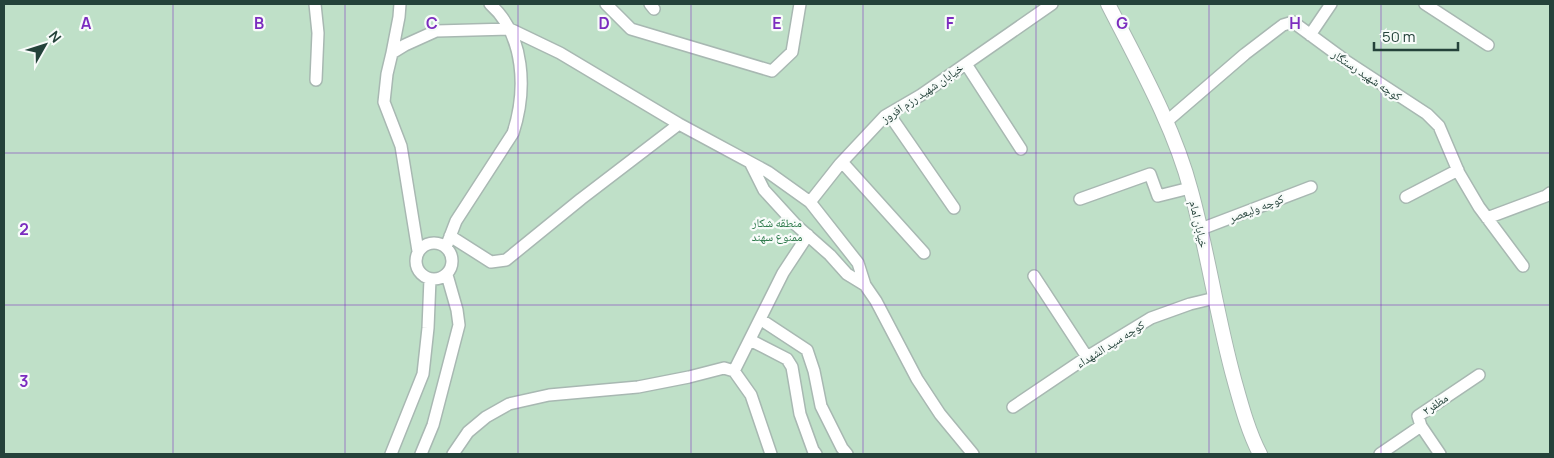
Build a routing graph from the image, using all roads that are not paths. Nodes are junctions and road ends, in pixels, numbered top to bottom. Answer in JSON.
{"nodes":[{"id":1,"x":315,"y":4,"type":"edge"},
{"id":2,"x":400,"y":4,"type":"edge"},
{"id":3,"x":490,"y":4,"type":"edge"},
{"id":4,"x":606,"y":4,"type":"edge"},
{"id":5,"x":800,"y":4,"type":"edge"},
{"id":6,"x":1052,"y":4,"type":"edge"},
{"id":7,"x":1108,"y":4,"type":"edge"},
{"id":8,"x":1331,"y":4,"type":"edge"},
{"id":9,"x":1425,"y":4,"type":"edge"},
{"id":10,"x":510,"y":29,"type":"junction"},
{"id":11,"x":1310,"y":35,"type":"junction"},
{"id":12,"x":1488,"y":45,"type":"dead end"},
{"id":13,"x":392,"y":54,"type":"junction"},
{"id":14,"x":966,"y":64,"type":"junction"},
{"id":15,"x":316,"y":80,"type":"dead end"},
{"id":16,"x":889,"y":114,"type":"junction"},
{"id":17,"x":1166,"y":122,"type":"junction"},
{"id":18,"x":679,"y":124,"type":"junction"},
{"id":19,"x":1021,"y":149,"type":"dead end"},
{"id":20,"x":842,"y":162,"type":"junction"},
{"id":21,"x":751,"y":164,"type":"junction"},
{"id":22,"x":1458,"y":170,"type":"junction"},
{"id":23,"x":1310,"y":187,"type":"dead end"},
{"id":24,"x":1190,"y":188,"type":"junction"},
{"id":25,"x":1550,"y":193,"type":"edge"},
{"id":26,"x":1406,"y":198,"type":"dead end"},
{"id":27,"x":1080,"y":199,"type":"dead end"},
{"id":28,"x":810,"y":202,"type":"junction"},
{"id":29,"x":954,"y":208,"type":"dead end"},
{"id":30,"x":1487,"y":218,"type":"junction"},
{"id":31,"x":1201,"y":229,"type":"junction"},
{"id":32,"x":808,"y":235,"type":"junction"},
{"id":33,"x":448,"y":242,"type":"junction"},
{"id":34,"x":418,"y":251,"type":"junction"},
{"id":35,"x":924,"y":253,"type":"dead end"},
{"id":36,"x":1523,"y":266,"type":"dead end"},
{"id":37,"x":447,"y":275,"type":"junction"},
{"id":38,"x":1034,"y":276,"type":"dead end"},
{"id":39,"x":430,"y":279,"type":"junction"},
{"id":40,"x":865,"y":285,"type":"junction"},
{"id":41,"x":1215,"y":298,"type":"junction"},
{"id":42,"x":760,"y":319,"type":"junction"},
{"id":43,"x":750,"y":340,"type":"junction"},
{"id":44,"x":1087,"y":357,"type":"junction"},
{"id":45,"x":734,"y":371,"type":"junction"},
{"id":46,"x":1479,"y":375,"type":"dead end"},
{"id":47,"x":1014,"y":407,"type":"dead end"},
{"id":48,"x":1421,"y":426,"type":"junction"},
{"id":49,"x":392,"y":453,"type":"edge"},
{"id":50,"x":421,"y":454,"type":"edge"},
{"id":51,"x":453,"y":454,"type":"edge"},
{"id":52,"x":771,"y":454,"type":"edge"},
{"id":53,"x":816,"y":454,"type":"edge"},
{"id":54,"x":847,"y":454,"type":"edge"},
{"id":55,"x":973,"y":454,"type":"edge"},
{"id":56,"x":1260,"y":454,"type":"edge"},
{"id":57,"x":1380,"y":454,"type":"edge"},
{"id":58,"x":1440,"y":454,"type":"edge"}],
"edges":[{"from":1,"to":15,"type":"street"},
{"from":2,"to":13,"type":"street"},
{"from":3,"to":10,"type":"street"},
{"from":4,"to":5,"type":"street"},
{"from":6,"to":14,"type":"street","name":"خیابان شهید رزم افروز"},
{"from":7,"to":17,"type":"street","name":"خیابان امام"},
{"from":8,"to":11,"type":"street"},
{"from":9,"to":12,"type":"street"},
{"from":10,"to":13,"type":"street"},
{"from":10,"to":18,"type":"street"},
{"from":10,"to":33,"type":"street"},
{"from":11,"to":17,"type":"street","name":"کوچه شهید رستگار"},
{"from":11,"to":22,"type":"street","name":"کوچه شهید رستگار"},
{"from":13,"to":34,"type":"street"},
{"from":14,"to":16,"type":"street","name":"خیابان شهید رزم افروز"},
{"from":14,"to":19,"type":"street"},
{"from":16,"to":20,"type":"street","name":"خیابان شهید رزم افروز"},
{"from":16,"to":29,"type":"street"},
{"from":17,"to":24,"type":"street","name":"خیابان امام"},
{"from":18,"to":21,"type":"street"},
{"from":18,"to":33,"type":"street"},
{"from":20,"to":28,"type":"street","name":"خیابان شهید رزم افروز"},
{"from":20,"to":35,"type":"street"},
{"from":21,"to":28,"type":"street"},
{"from":21,"to":32,"type":"street"},
{"from":22,"to":26,"type":"street"},
{"from":22,"to":30,"type":"street","name":"کوچه شهید رستگار"},
{"from":23,"to":31,"type":"street","name":"کوچه ولیعصر"},
{"from":24,"to":27,"type":"street"},
{"from":24,"to":31,"type":"street","name":"خیابان امام"},
{"from":25,"to":30,"type":"street"},
{"from":28,"to":40,"type":"street"},
{"from":30,"to":36,"type":"street","name":"کوچه شهید رستگار"},
{"from":31,"to":41,"type":"street","name":"خیابان امام"},
{"from":32,"to":40,"type":"street"},
{"from":32,"to":42,"type":"street"},
{"from":33,"to":34,"type":"street"},
{"from":33,"to":37,"type":"street"},
{"from":34,"to":39,"type":"street"},
{"from":37,"to":39,"type":"street"},
{"from":37,"to":50,"type":"street"},
{"from":38,"to":44,"type":"street"},
{"from":39,"to":49,"type":"street"},
{"from":40,"to":55,"type":"street"},
{"from":41,"to":44,"type":"street","name":"کوچه سید الشهداء"},
{"from":41,"to":56,"type":"street","name":"خیابان امام"},
{"from":42,"to":43,"type":"street"},
{"from":42,"to":54,"type":"street"},
{"from":43,"to":45,"type":"street"},
{"from":43,"to":53,"type":"street"},
{"from":44,"to":47,"type":"street","name":"کوچه سید الشهداء"},
{"from":45,"to":51,"type":"street"},
{"from":45,"to":52,"type":"street"},
{"from":46,"to":48,"type":"street","name":"مظفر۲"},
{"from":48,"to":57,"type":"street","name":"مظفر۲"},
{"from":48,"to":58,"type":"street"}]}
